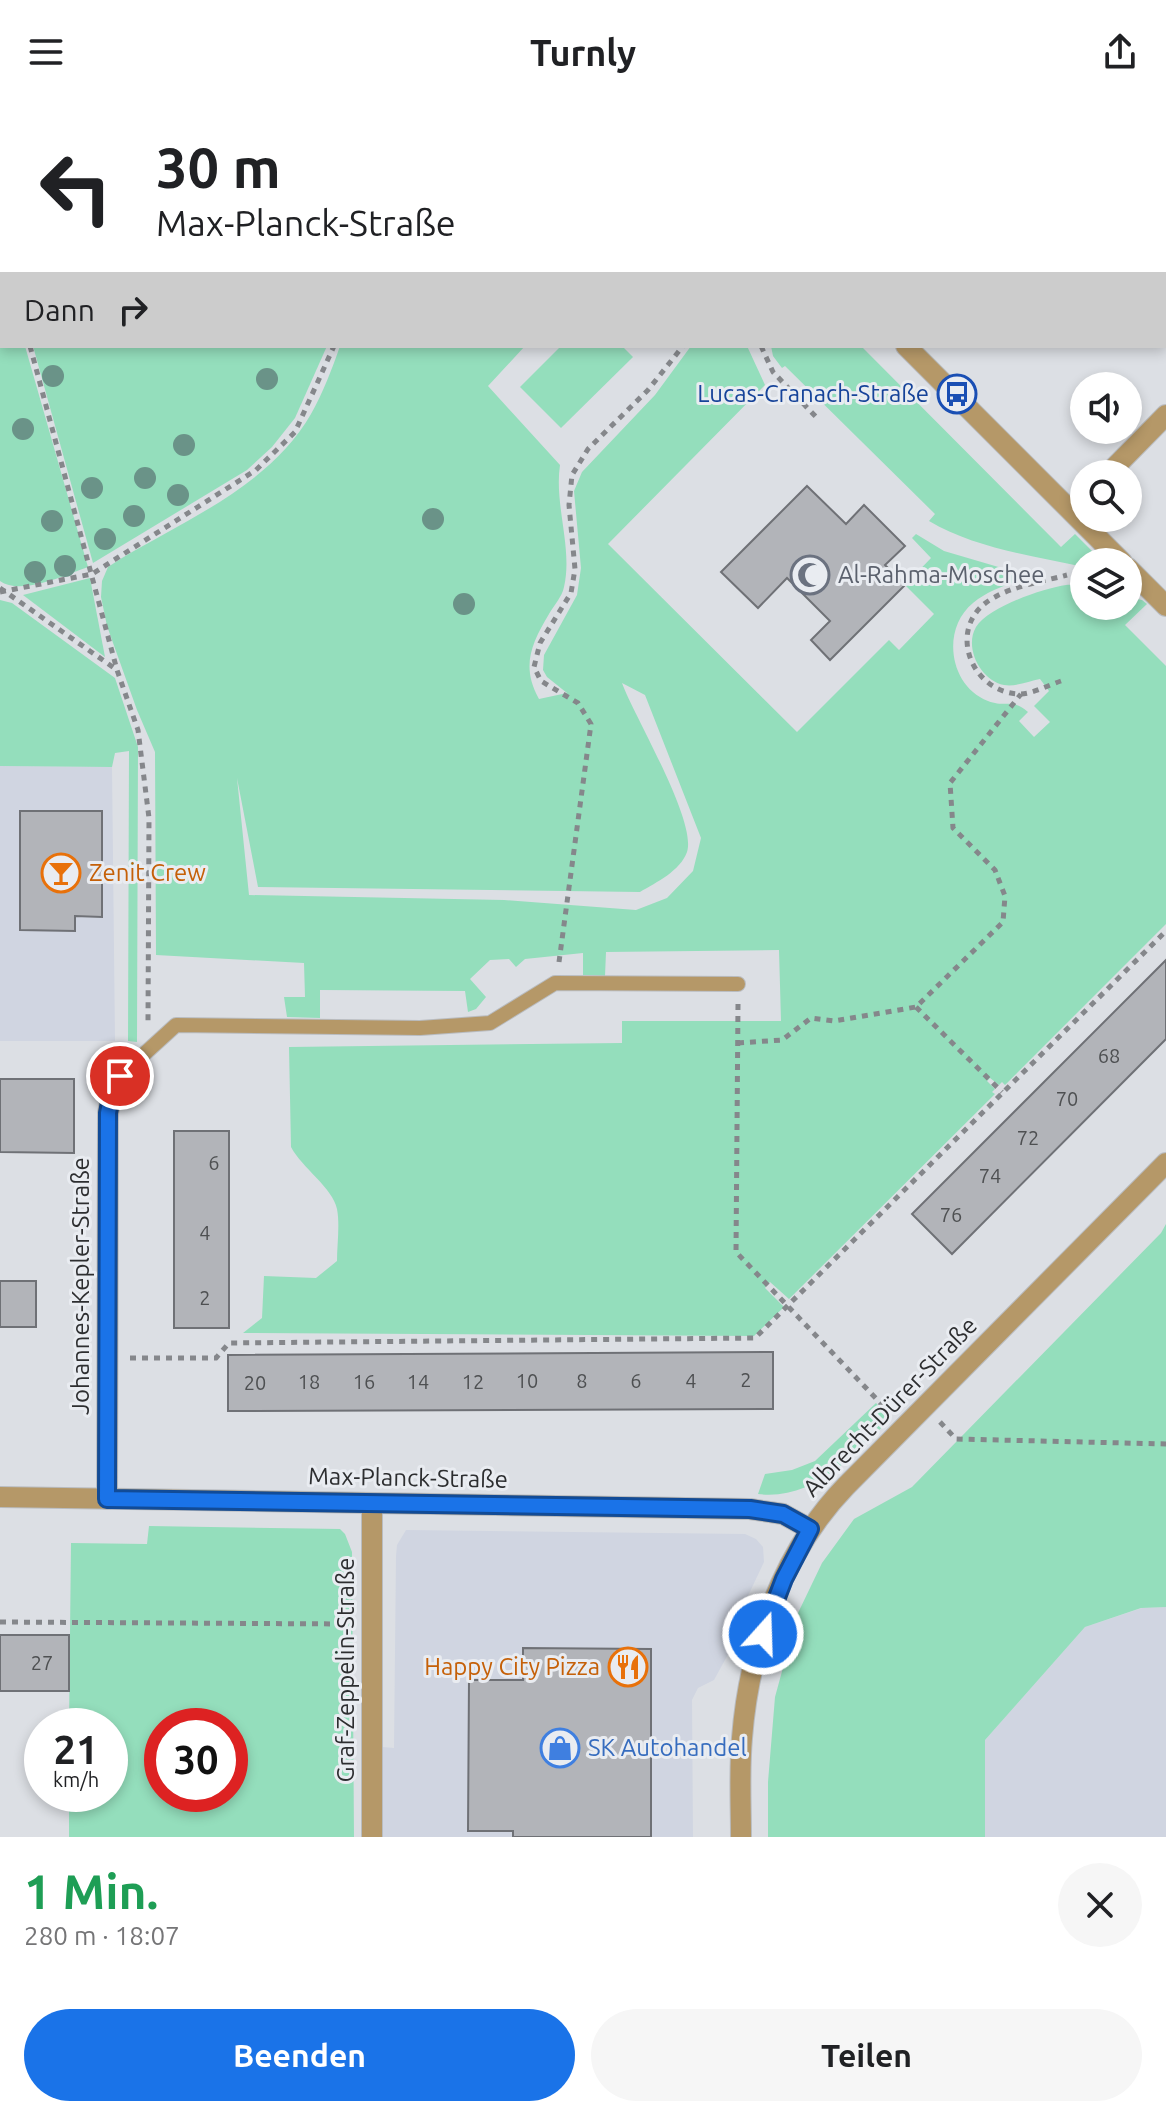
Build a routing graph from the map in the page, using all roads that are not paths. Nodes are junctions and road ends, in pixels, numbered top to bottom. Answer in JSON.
{"nodes":[{"id":1,"x":908,"y":348,"type":"edge"},
{"id":2,"x":1166,"y":415,"type":"edge"},
{"id":3,"x":1122,"y":460,"type":"edge"},
{"id":4,"x":1070,"y":498,"type":"edge"},
{"id":5,"x":1099,"y":532,"type":"edge"},
{"id":6,"x":1111,"y":548,"type":"edge"},
{"id":7,"x":1142,"y":582,"type":"edge"},
{"id":8,"x":1166,"y":606,"type":"edge"},
{"id":9,"x":738,"y":984,"type":"road end"},
{"id":10,"x":120,"y":1076,"type":"joint"},
{"id":11,"x":1166,"y":1163,"type":"edge"},
{"id":12,"x":0,"y":1497,"type":"edge"},
{"id":13,"x":107,"y":1499,"type":"junction"},
{"id":14,"x":372,"y":1503,"type":"junction"},
{"id":15,"x":810,"y":1529,"type":"junction"},
{"id":16,"x":372,"y":1837,"type":"edge"},
{"id":17,"x":741,"y":1837,"type":"edge"}],
"edges":[{"from":1,"to":4,"type":"street"},
{"from":2,"to":3,"type":"street"},
{"from":5,"to":6,"type":"street"},
{"from":7,"to":8,"type":"street"},
{"from":9,"to":10,"type":"lane"},
{"from":10,"to":13,"type":"street","name":"Johannes-Kepler-Straße"},
{"from":11,"to":15,"type":"street","name":"Albrecht-Dürer-Straße"},
{"from":12,"to":13,"type":"street","name":"Max-Planck-Straße"},
{"from":13,"to":14,"type":"street","name":"Max-Planck-Straße"},
{"from":14,"to":15,"type":"street","name":"Max-Planck-Straße"},
{"from":14,"to":16,"type":"street","name":"Graf-Zeppelin-Straße"},
{"from":15,"to":17,"type":"street","name":"Albrecht-Dürer-Straße"}]}
